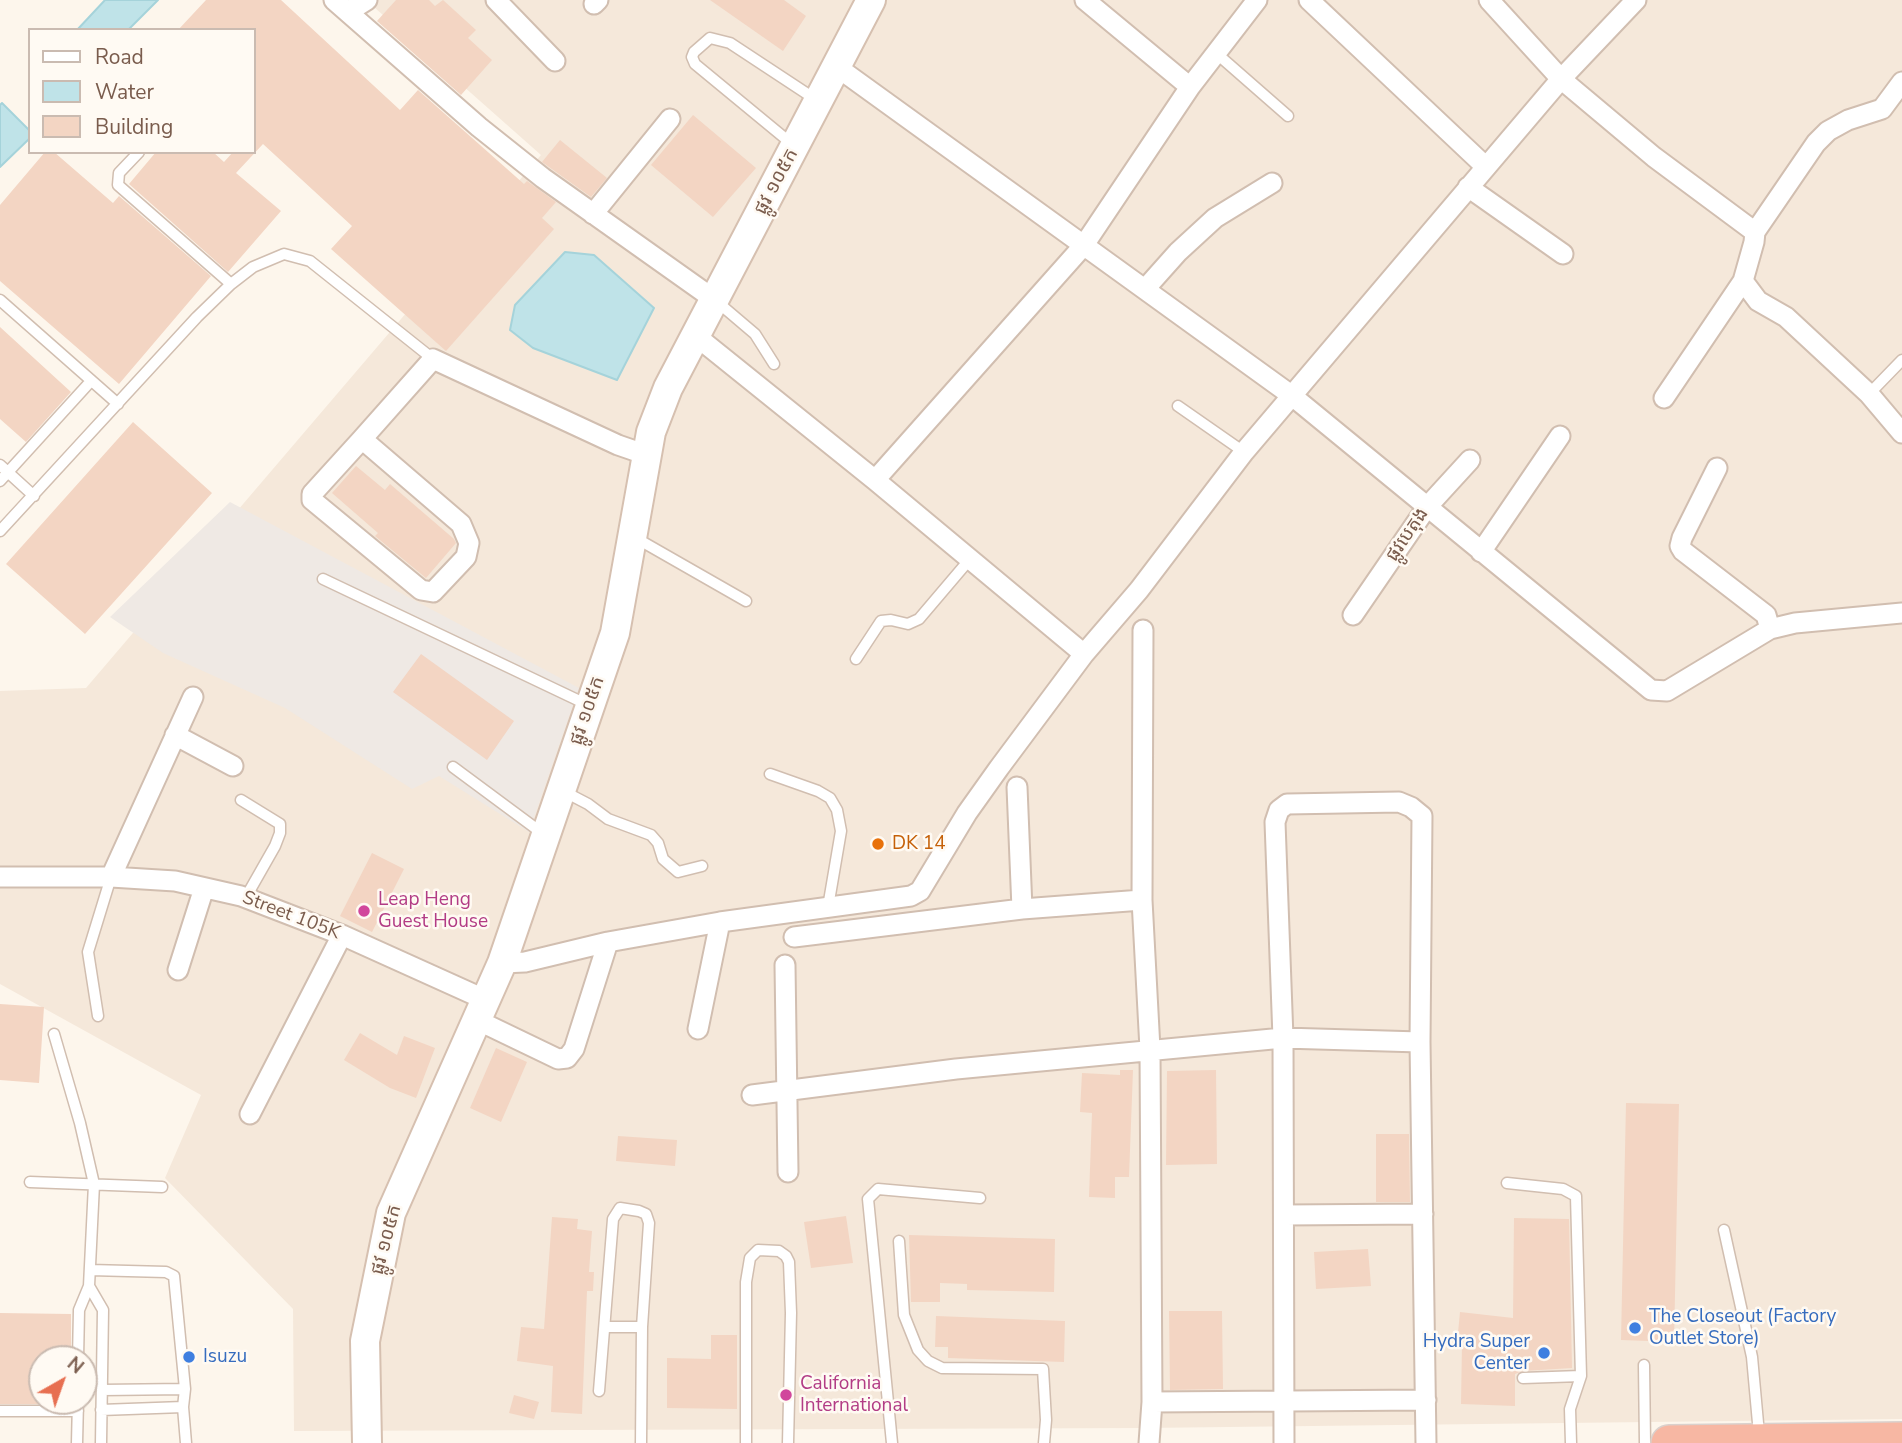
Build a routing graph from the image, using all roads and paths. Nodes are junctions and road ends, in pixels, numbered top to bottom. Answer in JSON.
{"nodes":[{"id":1,"x":367,"y":0,"type":"edge"},
{"id":2,"x":496,"y":0,"type":"edge"},
{"id":3,"x":871,"y":0,"type":"edge"},
{"id":4,"x":1085,"y":0,"type":"edge"},
{"id":5,"x":1257,"y":0,"type":"edge"},
{"id":6,"x":1308,"y":0,"type":"edge"},
{"id":7,"x":1489,"y":0,"type":"edge"},
{"id":8,"x":1636,"y":0,"type":"edge"},
{"id":9,"x":341,"y":6,"type":"edge"},
{"id":10,"x":1216,"y":53,"type":"junction"},
{"id":11,"x":555,"y":61,"type":"dead end"},
{"id":12,"x":837,"y":66,"type":"junction"},
{"id":13,"x":1561,"y":79,"type":"junction"},
{"id":14,"x":1902,"y":82,"type":"edge"},
{"id":15,"x":1190,"y":87,"type":"junction"},
{"id":16,"x":818,"y":102,"type":"junction"},
{"id":17,"x":1288,"y":116,"type":"dead end"},
{"id":18,"x":670,"y":118,"type":"dead end"},
{"id":19,"x":795,"y":147,"type":"junction"},
{"id":20,"x":137,"y":154,"type":"edge"},
{"id":21,"x":1486,"y":167,"type":"junction"},
{"id":22,"x":1272,"y":183,"type":"dead end"},
{"id":23,"x":1468,"y":187,"type":"junction"},
{"id":24,"x":593,"y":214,"type":"junction"},
{"id":25,"x":1755,"y":232,"type":"junction"},
{"id":26,"x":1084,"y":245,"type":"junction"},
{"id":27,"x":1563,"y":254,"type":"dead end"},
{"id":28,"x":1743,"y":281,"type":"junction"},
{"id":29,"x":230,"y":284,"type":"junction"},
{"id":30,"x":1144,"y":289,"type":"junction"},
{"id":31,"x":0,"y":300,"type":"edge"},
{"id":32,"x":715,"y":300,"type":"junction"},
{"id":33,"x":696,"y":336,"type":"junction"},
{"id":34,"x":433,"y":359,"type":"junction"},
{"id":35,"x":1902,"y":360,"type":"edge"},
{"id":36,"x":774,"y":364,"type":"dead end"},
{"id":37,"x":91,"y":381,"type":"junction"},
{"id":38,"x":1869,"y":394,"type":"junction"},
{"id":39,"x":1291,"y":395,"type":"junction"},
{"id":40,"x":1664,"y":398,"type":"dead end"},
{"id":41,"x":118,"y":404,"type":"junction"},
{"id":42,"x":1178,"y":406,"type":"dead end"},
{"id":43,"x":1902,"y":433,"type":"edge"},
{"id":44,"x":1560,"y":436,"type":"dead end"},
{"id":45,"x":362,"y":439,"type":"junction"},
{"id":46,"x":1244,"y":452,"type":"junction"},
{"id":47,"x":647,"y":455,"type":"junction"},
{"id":48,"x":1470,"y":460,"type":"dead end"},
{"id":49,"x":3,"y":468,"type":"edge"},
{"id":50,"x":1717,"y":468,"type":"dead end"},
{"id":51,"x":875,"y":480,"type":"junction"},
{"id":52,"x":0,"y":481,"type":"edge"},
{"id":53,"x":34,"y":496,"type":"junction"},
{"id":54,"x":1427,"y":507,"type":"junction"},
{"id":55,"x":0,"y":531,"type":"edge"},
{"id":56,"x":634,"y":536,"type":"junction"},
{"id":57,"x":1481,"y":552,"type":"junction"},
{"id":58,"x":970,"y":559,"type":"junction"},
{"id":59,"x":323,"y":579,"type":"dead end"},
{"id":60,"x":746,"y":601,"type":"dead end"},
{"id":61,"x":1900,"y":609,"type":"edge"},
{"id":62,"x":1353,"y":615,"type":"dead end"},
{"id":63,"x":1770,"y":629,"type":"junction"},
{"id":64,"x":1143,"y":630,"type":"dead end"},
{"id":65,"x":1084,"y":654,"type":"junction"},
{"id":66,"x":856,"y":659,"type":"dead end"},
{"id":67,"x":193,"y":697,"type":"dead end"},
{"id":68,"x":590,"y":706,"type":"junction"},
{"id":69,"x":175,"y":735,"type":"junction"},
{"id":70,"x":233,"y":766,"type":"dead end"},
{"id":71,"x":453,"y":767,"type":"dead end"},
{"id":72,"x":770,"y":774,"type":"dead end"},
{"id":73,"x":1017,"y":787,"type":"dead end"},
{"id":74,"x":561,"y":790,"type":"junction"},
{"id":75,"x":241,"y":800,"type":"dead end"},
{"id":76,"x":545,"y":836,"type":"junction"},
{"id":77,"x":702,"y":866,"type":"dead end"},
{"id":78,"x":0,"y":877,"type":"edge"},
{"id":79,"x":111,"y":877,"type":"junction"},
{"id":80,"x":204,"y":888,"type":"junction"},
{"id":81,"x":246,"y":897,"type":"junction"},
{"id":82,"x":1142,"y":900,"type":"junction"},
{"id":83,"x":828,"y":907,"type":"junction"},
{"id":84,"x":1022,"y":909,"type":"junction"},
{"id":85,"x":720,"y":922,"type":"junction"},
{"id":86,"x":342,"y":936,"type":"junction"},
{"id":87,"x":794,"y":937,"type":"dead end"},
{"id":88,"x":608,"y":942,"type":"junction"},
{"id":89,"x":502,"y":963,"type":"junction"},
{"id":90,"x":785,"y":965,"type":"dead end"},
{"id":91,"x":178,"y":970,"type":"dead end"},
{"id":92,"x":481,"y":1010,"type":"junction"},
{"id":93,"x":98,"y":1016,"type":"dead end"},
{"id":94,"x":698,"y":1029,"type":"dead end"},
{"id":95,"x":54,"y":1034,"type":"dead end"},
{"id":96,"x":1283,"y":1038,"type":"junction"},
{"id":97,"x":1420,"y":1042,"type":"junction"},
{"id":98,"x":1150,"y":1049,"type":"junction"},
{"id":99,"x":787,"y":1091,"type":"junction"},
{"id":100,"x":752,"y":1095,"type":"dead end"},
{"id":101,"x":250,"y":1114,"type":"dead end"},
{"id":102,"x":788,"y":1172,"type":"dead end"},
{"id":103,"x":30,"y":1182,"type":"dead end"},
{"id":104,"x":1507,"y":1183,"type":"dead end"},
{"id":105,"x":94,"y":1184,"type":"junction"},
{"id":106,"x":162,"y":1187,"type":"dead end"},
{"id":107,"x":980,"y":1198,"type":"dead end"},
{"id":108,"x":1423,"y":1214,"type":"junction"},
{"id":109,"x":1284,"y":1215,"type":"junction"},
{"id":110,"x":1724,"y":1230,"type":"dead end"},
{"id":111,"x":899,"y":1241,"type":"dead end"},
{"id":112,"x":90,"y":1270,"type":"junction"},
{"id":113,"x":89,"y":1286,"type":"junction"},
{"id":114,"x":605,"y":1327,"type":"junction"},
{"id":115,"x":642,"y":1327,"type":"junction"},
{"id":116,"x":78,"y":1345,"type":"edge"},
{"id":117,"x":1644,"y":1365,"type":"dead end"},
{"id":118,"x":1581,"y":1376,"type":"junction"},
{"id":119,"x":1523,"y":1378,"type":"dead end"},
{"id":120,"x":185,"y":1389,"type":"junction"},
{"id":121,"x":102,"y":1390,"type":"junction"},
{"id":122,"x":139,"y":1390,"type":"junction"},
{"id":123,"x":599,"y":1391,"type":"dead end"},
{"id":124,"x":1285,"y":1400,"type":"junction"},
{"id":125,"x":1426,"y":1400,"type":"junction"},
{"id":126,"x":1152,"y":1402,"type":"junction"},
{"id":127,"x":183,"y":1407,"type":"junction"},
{"id":128,"x":28,"y":1409,"type":"edge"},
{"id":129,"x":141,"y":1409,"type":"junction"},
{"id":130,"x":101,"y":1410,"type":"junction"},
{"id":131,"x":0,"y":1411,"type":"edge"},
{"id":132,"x":78,"y":1415,"type":"edge"},
{"id":133,"x":1902,"y":1440,"type":"edge"},
{"id":134,"x":1760,"y":1442,"type":"edge"},
{"id":135,"x":77,"y":1443,"type":"edge"},
{"id":136,"x":101,"y":1443,"type":"edge"},
{"id":137,"x":186,"y":1443,"type":"edge"},
{"id":138,"x":367,"y":1443,"type":"edge"},
{"id":139,"x":641,"y":1443,"type":"edge"},
{"id":140,"x":746,"y":1443,"type":"edge"},
{"id":141,"x":788,"y":1443,"type":"edge"},
{"id":142,"x":892,"y":1443,"type":"edge"},
{"id":143,"x":1044,"y":1443,"type":"edge"},
{"id":144,"x":1149,"y":1443,"type":"edge"},
{"id":145,"x":1284,"y":1443,"type":"edge"},
{"id":146,"x":1426,"y":1443,"type":"edge"},
{"id":147,"x":1571,"y":1443,"type":"edge"},
{"id":148,"x":1645,"y":1443,"type":"edge"},
{"id":149,"x":1669,"y":1443,"type":"edge"}],
"edges":[{"from":1,"to":9,"type":"street"},
{"from":2,"to":11,"type":"street"},
{"from":3,"to":12,"type":"main road","name":"ផ្លូវ ១០៥ក"},
{"from":4,"to":15,"type":"street"},
{"from":5,"to":10,"type":"street"},
{"from":6,"to":21,"type":"street"},
{"from":7,"to":13,"type":"street"},
{"from":8,"to":13,"type":"street"},
{"from":9,"to":24,"type":"street"},
{"from":10,"to":15,"type":"street"},
{"from":10,"to":17,"type":"lane"},
{"from":12,"to":16,"type":"main road","name":"ផ្លូវ ១០៥ក"},
{"from":12,"to":26,"type":"street"},
{"from":13,"to":21,"type":"street"},
{"from":13,"to":25,"type":"street"},
{"from":14,"to":25,"type":"street"},
{"from":15,"to":26,"type":"street"},
{"from":16,"to":19,"type":"main road","name":"ផ្លូវ ១០៥ក"},
{"from":16,"to":19,"type":"lane"},
{"from":18,"to":24,"type":"street"},
{"from":19,"to":32,"type":"main road","name":"ផ្លូវ ១០៥ក"},
{"from":20,"to":29,"type":"lane"},
{"from":21,"to":23,"type":"street"},
{"from":22,"to":30,"type":"street"},
{"from":23,"to":27,"type":"street"},
{"from":23,"to":39,"type":"street"},
{"from":24,"to":32,"type":"street"},
{"from":25,"to":28,"type":"street"},
{"from":26,"to":30,"type":"street"},
{"from":26,"to":51,"type":"street"},
{"from":28,"to":38,"type":"street"},
{"from":28,"to":40,"type":"street"},
{"from":29,"to":34,"type":"lane"},
{"from":29,"to":41,"type":"lane"},
{"from":30,"to":39,"type":"street"},
{"from":31,"to":37,"type":"lane"},
{"from":32,"to":33,"type":"main road","name":"ផ្លូវ ១០៥ក"},
{"from":32,"to":36,"type":"lane"},
{"from":33,"to":47,"type":"main road","name":"ផ្លូវ ១០៥ក"},
{"from":33,"to":51,"type":"street"},
{"from":34,"to":45,"type":"street"},
{"from":34,"to":47,"type":"street"},
{"from":35,"to":38,"type":"lane"},
{"from":37,"to":41,"type":"lane"},
{"from":37,"to":49,"type":"lane"},
{"from":38,"to":43,"type":"street"},
{"from":39,"to":46,"type":"street"},
{"from":39,"to":54,"type":"street"},
{"from":41,"to":53,"type":"lane"},
{"from":42,"to":46,"type":"lane"},
{"from":44,"to":57,"type":"street"},
{"from":45,"to":45,"type":"street"},
{"from":46,"to":65,"type":"street"},
{"from":47,"to":56,"type":"main road","name":"ផ្លូវ ១០៥ក"},
{"from":48,"to":54,"type":"street","name":"ផ្លូវបេតុង"},
{"from":49,"to":52,"type":"lane"},
{"from":49,"to":53,"type":"lane"},
{"from":50,"to":63,"type":"street"},
{"from":51,"to":58,"type":"street"},
{"from":53,"to":55,"type":"lane"},
{"from":54,"to":57,"type":"street"},
{"from":54,"to":62,"type":"street","name":"ផ្លូវបេតុង"},
{"from":56,"to":60,"type":"lane"},
{"from":56,"to":68,"type":"main road","name":"ផ្លូវ ១០៥ក"},
{"from":57,"to":63,"type":"street"},
{"from":58,"to":65,"type":"street"},
{"from":58,"to":66,"type":"lane"},
{"from":59,"to":68,"type":"lane"},
{"from":61,"to":63,"type":"street"},
{"from":64,"to":82,"type":"street"},
{"from":65,"to":83,"type":"street"},
{"from":67,"to":69,"type":"street"},
{"from":68,"to":74,"type":"main road","name":"ផ្លូវ ១០៥ក"},
{"from":69,"to":70,"type":"street"},
{"from":69,"to":79,"type":"street"},
{"from":71,"to":76,"type":"lane"},
{"from":72,"to":83,"type":"lane"},
{"from":73,"to":84,"type":"street"},
{"from":74,"to":76,"type":"main road","name":"ផ្លូវ ១០៥ក"},
{"from":74,"to":77,"type":"lane"},
{"from":75,"to":81,"type":"lane"},
{"from":76,"to":89,"type":"main road","name":"ផ្លូវ ១០៥ក"},
{"from":78,"to":79,"type":"street","name":"Street 105K"},
{"from":79,"to":80,"type":"street","name":"Street 105K"},
{"from":79,"to":93,"type":"lane"},
{"from":80,"to":81,"type":"street","name":"Street 105K"},
{"from":80,"to":91,"type":"street"},
{"from":81,"to":86,"type":"street","name":"Street 105K"},
{"from":82,"to":84,"type":"street"},
{"from":82,"to":98,"type":"street"},
{"from":83,"to":85,"type":"street"},
{"from":84,"to":87,"type":"street"},
{"from":85,"to":88,"type":"street"},
{"from":85,"to":94,"type":"street"},
{"from":86,"to":92,"type":"street","name":"Street 105K"},
{"from":86,"to":101,"type":"street"},
{"from":88,"to":89,"type":"street"},
{"from":88,"to":92,"type":"street","name":"Street 105K"},
{"from":89,"to":92,"type":"main road","name":"ផ្លូវ ១០៥ក"},
{"from":90,"to":99,"type":"street"},
{"from":92,"to":138,"type":"main road","name":"ផ្លូវ ១០៥ក"},
{"from":95,"to":105,"type":"lane"},
{"from":96,"to":97,"type":"street"},
{"from":96,"to":97,"type":"street"},
{"from":96,"to":98,"type":"street"},
{"from":96,"to":109,"type":"street"},
{"from":97,"to":108,"type":"street"},
{"from":98,"to":99,"type":"street"},
{"from":98,"to":126,"type":"street"},
{"from":99,"to":100,"type":"street"},
{"from":99,"to":102,"type":"street"},
{"from":103,"to":105,"type":"lane"},
{"from":104,"to":118,"type":"lane"},
{"from":105,"to":106,"type":"lane"},
{"from":105,"to":112,"type":"lane"},
{"from":107,"to":142,"type":"lane"},
{"from":108,"to":109,"type":"street"},
{"from":108,"to":125,"type":"street"},
{"from":109,"to":124,"type":"street"},
{"from":110,"to":134,"type":"lane"},
{"from":111,"to":143,"type":"lane"},
{"from":112,"to":113,"type":"lane"},
{"from":112,"to":120,"type":"lane"},
{"from":113,"to":116,"type":"lane"},
{"from":113,"to":121,"type":"lane"},
{"from":114,"to":115,"type":"lane"},
{"from":114,"to":115,"type":"lane"},
{"from":114,"to":123,"type":"lane"},
{"from":115,"to":139,"type":"lane"},
{"from":117,"to":148,"type":"lane"},
{"from":118,"to":119,"type":"lane"},
{"from":118,"to":147,"type":"lane"},
{"from":120,"to":122,"type":"lane"},
{"from":120,"to":127,"type":"lane"},
{"from":121,"to":122,"type":"lane"},
{"from":121,"to":130,"type":"lane"},
{"from":122,"to":129,"type":"lane"},
{"from":124,"to":125,"type":"street"},
{"from":124,"to":126,"type":"street"},
{"from":124,"to":145,"type":"street"},
{"from":125,"to":146,"type":"street"},
{"from":126,"to":144,"type":"street"},
{"from":127,"to":129,"type":"lane"},
{"from":127,"to":137,"type":"lane"},
{"from":128,"to":131,"type":"lane"},
{"from":129,"to":130,"type":"lane"},
{"from":130,"to":136,"type":"lane"},
{"from":132,"to":135,"type":"lane"},
{"from":133,"to":134,"type":"highway"},
{"from":134,"to":149,"type":"highway"},
{"from":140,"to":141,"type":"lane"}]}
